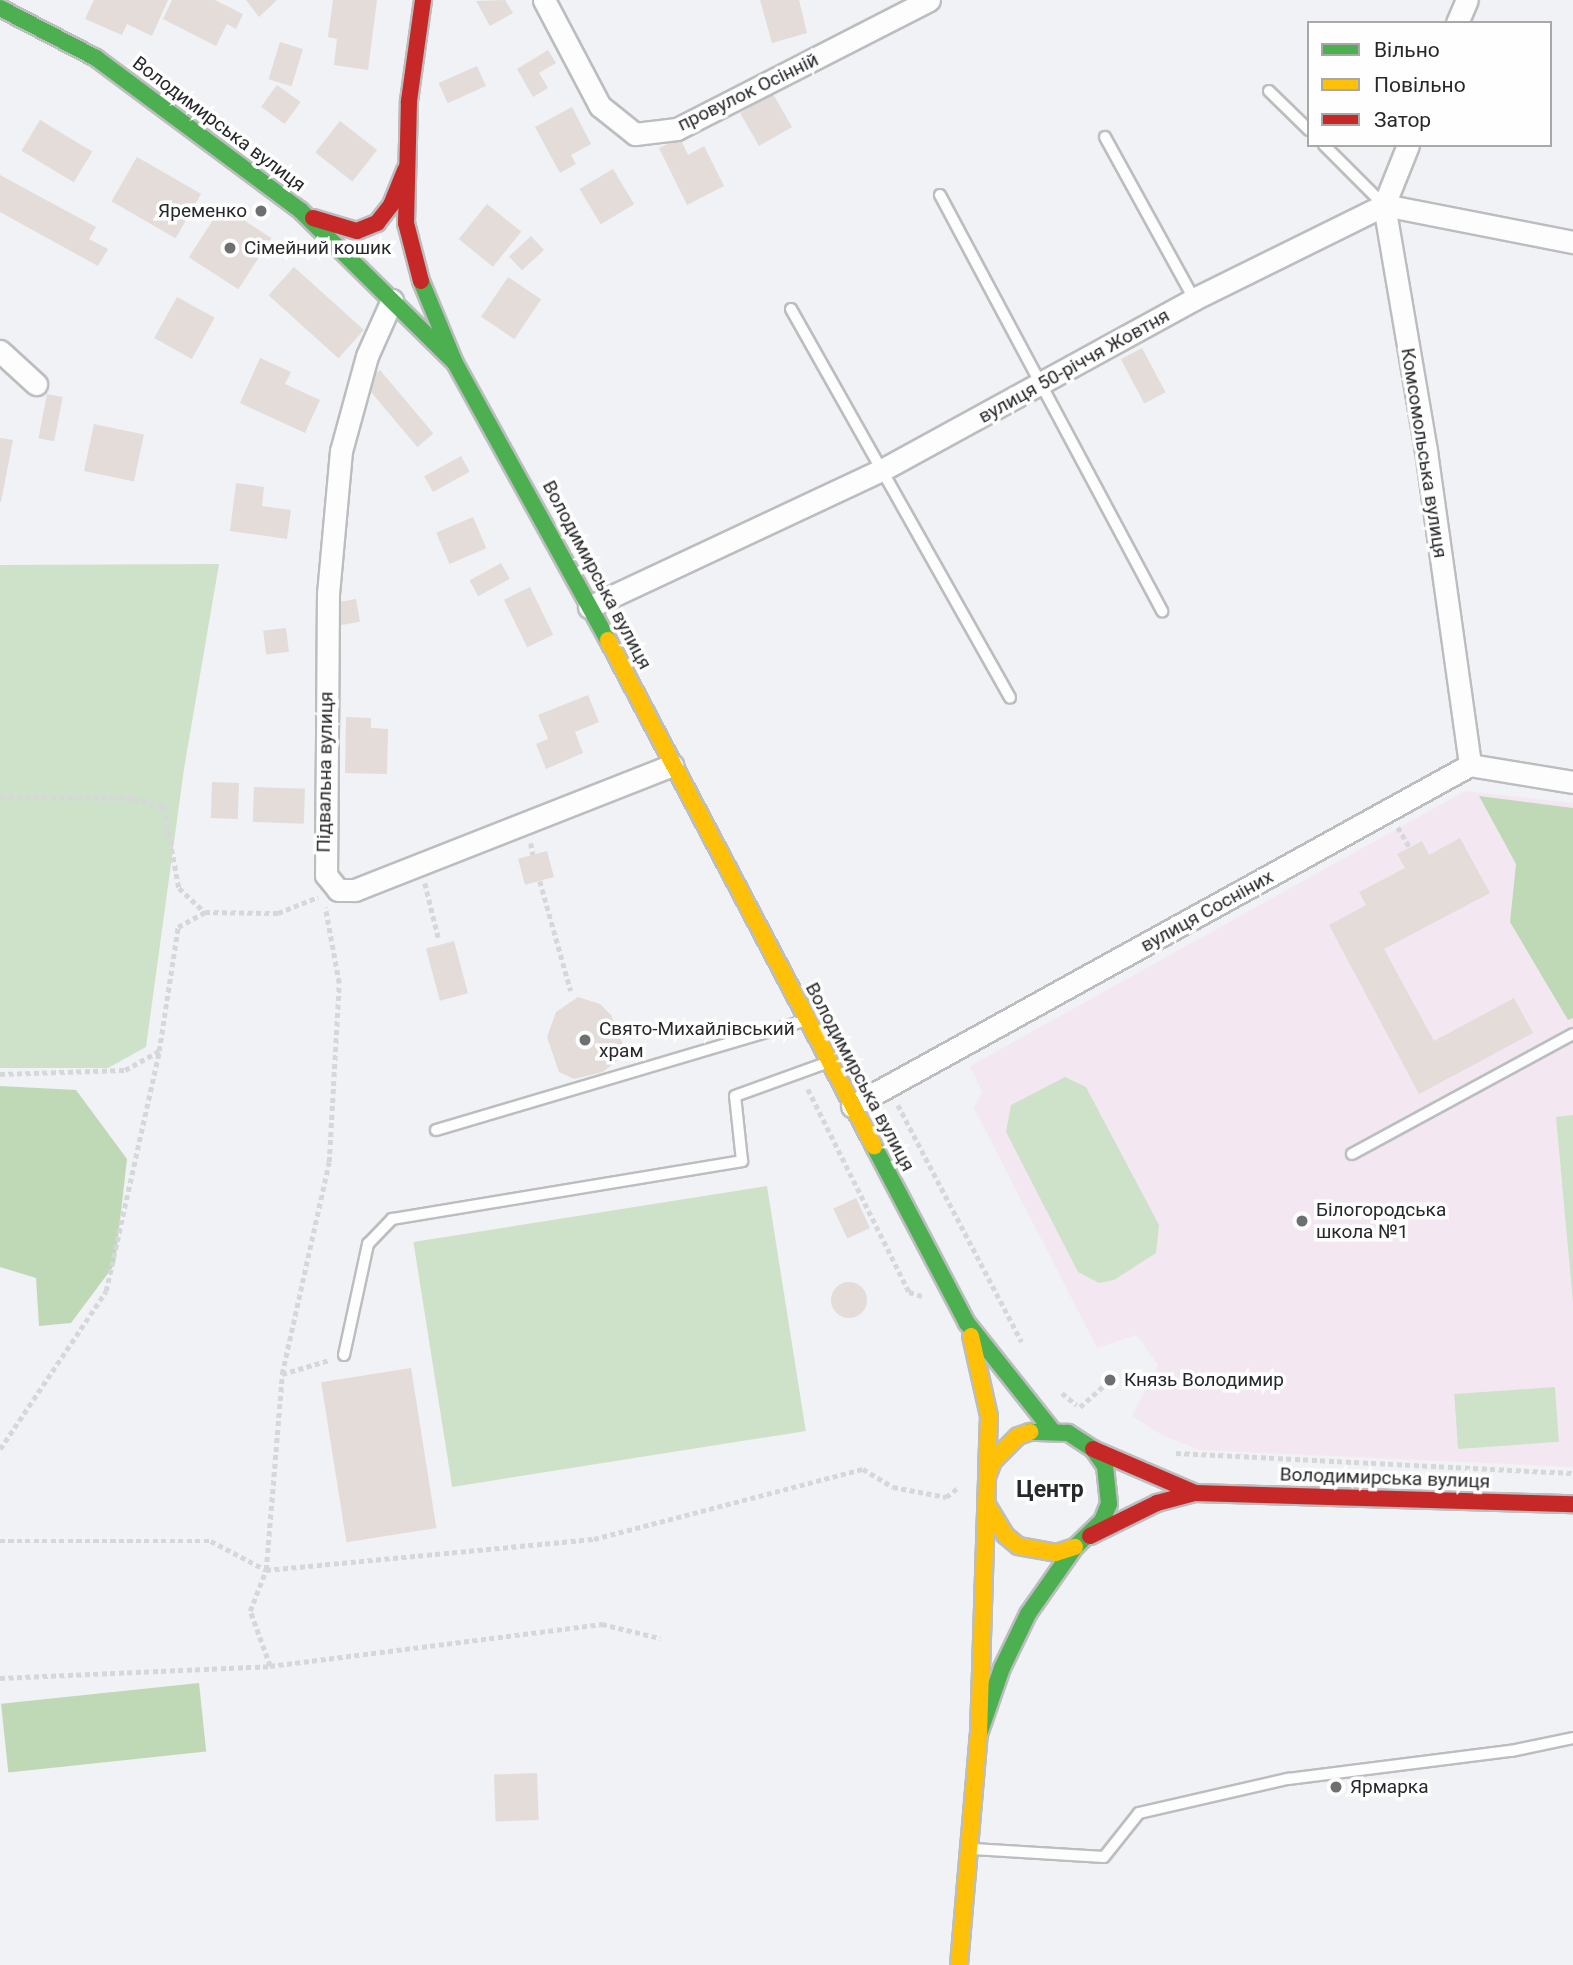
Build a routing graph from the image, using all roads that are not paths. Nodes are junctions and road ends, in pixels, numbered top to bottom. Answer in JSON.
{"nodes":[{"id":1,"x":423,"y":0,"type":"edge"},
{"id":2,"x":544,"y":0,"type":"edge"},
{"id":3,"x":929,"y":0,"type":"edge"},
{"id":4,"x":1466,"y":0,"type":"edge"},
{"id":5,"x":0,"y":8,"type":"edge"},
{"id":6,"x":1458,"y":21,"type":"edge"},
{"id":7,"x":1269,"y":91,"type":"dead end"},
{"id":8,"x":1307,"y":128,"type":"edge"},
{"id":9,"x":1105,"y":137,"type":"dead end"},
{"id":10,"x":1326,"y":147,"type":"edge"},
{"id":11,"x":1407,"y":147,"type":"edge"},
{"id":12,"x":405,"y":170,"type":"junction"},
{"id":13,"x":940,"y":195,"type":"dead end"},
{"id":14,"x":1384,"y":205,"type":"junction"},
{"id":15,"x":305,"y":214,"type":"junction"},
{"id":16,"x":1573,"y":242,"type":"edge"},
{"id":17,"x":1194,"y":299,"type":"junction"},
{"id":18,"x":392,"y":300,"type":"junction"},
{"id":19,"x":791,"y":309,"type":"dead end"},
{"id":20,"x":0,"y":351,"type":"edge"},
{"id":21,"x":455,"y":363,"type":"junction"},
{"id":22,"x":36,"y":384,"type":"dead end"},
{"id":23,"x":1039,"y":387,"type":"junction"},
{"id":24,"x":882,"y":470,"type":"junction"},
{"id":25,"x":589,"y":607,"type":"junction"},
{"id":26,"x":1162,"y":611,"type":"dead end"},
{"id":27,"x":1010,"y":696,"type":"dead end"},
{"id":28,"x":672,"y":765,"type":"junction"},
{"id":29,"x":1470,"y":765,"type":"junction"},
{"id":30,"x":1573,"y":782,"type":"edge"},
{"id":31,"x":806,"y":1020,"type":"junction"},
{"id":32,"x":1573,"y":1034,"type":"edge"},
{"id":33,"x":829,"y":1062,"type":"junction"},
{"id":34,"x":852,"y":1106,"type":"junction"},
{"id":35,"x":436,"y":1130,"type":"dead end"},
{"id":36,"x":1352,"y":1154,"type":"dead end"},
{"id":37,"x":967,"y":1323,"type":"junction"},
{"id":38,"x":344,"y":1355,"type":"road end"},
{"id":39,"x":1051,"y":1429,"type":"junction"},
{"id":40,"x":1093,"y":1449,"type":"junction"},
{"id":41,"x":987,"y":1477,"type":"junction"},
{"id":42,"x":1195,"y":1493,"type":"junction"},
{"id":43,"x":986,"y":1503,"type":"junction"},
{"id":44,"x":1573,"y":1504,"type":"edge"},
{"id":45,"x":1090,"y":1536,"type":"junction"},
{"id":46,"x":1075,"y":1547,"type":"junction"},
{"id":47,"x":979,"y":1734,"type":"junction"},
{"id":48,"x":1573,"y":1738,"type":"edge"},
{"id":49,"x":967,"y":1848,"type":"junction"},
{"id":50,"x":959,"y":1965,"type":"edge"}],
"edges":[{"from":1,"to":12,"type":"main road"},
{"from":2,"to":3,"type":"street","name":"провулок Осінній"},
{"from":4,"to":6,"type":"street"},
{"from":5,"to":15,"type":"main road","name":"Володимирська вулиця"},
{"from":7,"to":8,"type":"lane"},
{"from":9,"to":17,"type":"lane"},
{"from":10,"to":14,"type":"lane"},
{"from":11,"to":14,"type":"street"},
{"from":12,"to":15,"type":"main road"},
{"from":12,"to":21,"type":"main road"},
{"from":13,"to":23,"type":"lane"},
{"from":14,"to":16,"type":"street"},
{"from":14,"to":17,"type":"street","name":"вулиця 50-річчя Жовтня"},
{"from":14,"to":29,"type":"street","name":"Комсомольська вулиця"},
{"from":15,"to":18,"type":"main road","name":"Володимирська вулиця"},
{"from":17,"to":23,"type":"street","name":"вулиця 50-річчя Жовтня"},
{"from":18,"to":21,"type":"main road","name":"Володимирська вулиця"},
{"from":18,"to":28,"type":"street","name":"Підвальна вулиця"},
{"from":19,"to":24,"type":"lane"},
{"from":20,"to":22,"type":"street"},
{"from":21,"to":25,"type":"main road","name":"Володимирська вулиця"},
{"from":23,"to":24,"type":"street","name":"вулиця 50-річчя Жовтня"},
{"from":23,"to":26,"type":"lane"},
{"from":24,"to":25,"type":"street","name":"вулиця 50-річчя Жовтня"},
{"from":24,"to":27,"type":"lane"},
{"from":25,"to":28,"type":"main road","name":"Володимирська вулиця"},
{"from":28,"to":31,"type":"main road","name":"Володимирська вулиця"},
{"from":29,"to":30,"type":"street"},
{"from":29,"to":34,"type":"street","name":"вулиця Сосніних"},
{"from":31,"to":33,"type":"main road","name":"Володимирська вулиця"},
{"from":31,"to":35,"type":"lane"},
{"from":32,"to":36,"type":"lane"},
{"from":33,"to":34,"type":"main road","name":"Володимирська вулиця"},
{"from":33,"to":38,"type":"lane"},
{"from":34,"to":37,"type":"main road","name":"Володимирська вулиця"},
{"from":37,"to":39,"type":"main road","name":"Володимирська вулиця"},
{"from":37,"to":41,"type":"main road","name":"Володимирська вулиця"},
{"from":39,"to":40,"type":"main road"},
{"from":39,"to":41,"type":"main road"},
{"from":40,"to":42,"type":"main road"},
{"from":40,"to":45,"type":"main road"},
{"from":41,"to":43,"type":"main road"},
{"from":42,"to":44,"type":"main road","name":"Володимирська вулиця"},
{"from":42,"to":45,"type":"main road"},
{"from":43,"to":46,"type":"main road"},
{"from":43,"to":47,"type":"main road"},
{"from":45,"to":46,"type":"main road"},
{"from":46,"to":47,"type":"main road"},
{"from":47,"to":49,"type":"main road"},
{"from":48,"to":49,"type":"lane"},
{"from":49,"to":50,"type":"main road"}]}
